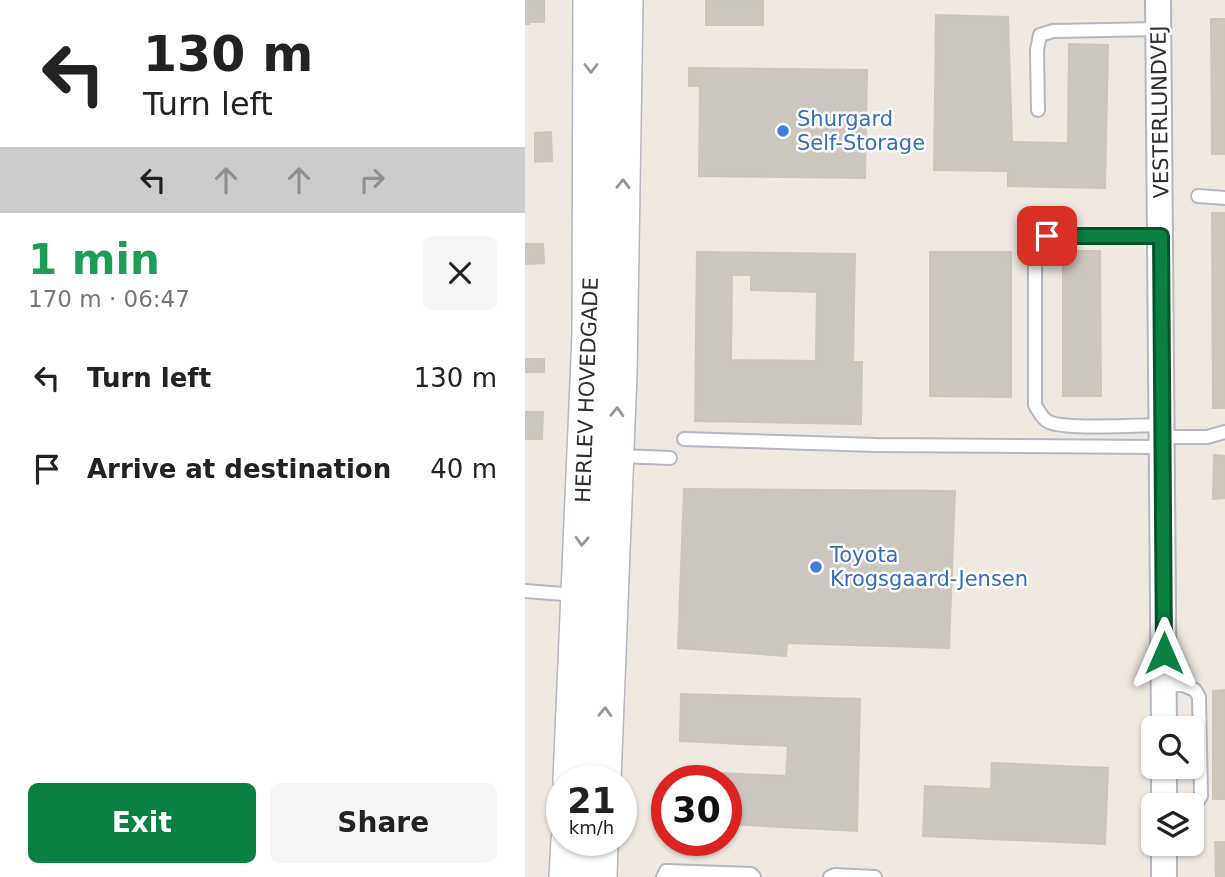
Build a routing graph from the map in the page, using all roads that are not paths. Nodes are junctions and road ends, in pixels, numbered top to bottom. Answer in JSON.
{"nodes":[{"id":1,"x":591,"y":0,"type":"edge"},
{"id":2,"x":625,"y":0,"type":"edge"},
{"id":3,"x":1159,"y":0,"type":"edge"},
{"id":4,"x":1159,"y":29,"type":"junction"},
{"id":5,"x":1038,"y":110,"type":"dead end"},
{"id":6,"x":1198,"y":196,"type":"dead end"},
{"id":7,"x":1225,"y":198,"type":"edge"},
{"id":8,"x":1161,"y":236,"type":"junction"},
{"id":9,"x":1225,"y":432,"type":"edge"},
{"id":10,"x":1164,"y":436,"type":"junction"},
{"id":11,"x":684,"y":439,"type":"dead end"},
{"id":12,"x":616,"y":456,"type":"junction"},
{"id":13,"x":670,"y":458,"type":"dead end"},
{"id":14,"x":525,"y":591,"type":"edge"},
{"id":15,"x":580,"y":595,"type":"junction"},
{"id":16,"x":1164,"y":685,"type":"junction"},
{"id":17,"x":1164,"y":716,"type":"edge"},
{"id":18,"x":572,"y":765,"type":"edge"},
{"id":19,"x":604,"y":765,"type":"edge"},
{"id":20,"x":1201,"y":793,"type":"edge"},
{"id":21,"x":568,"y":856,"type":"edge"},
{"id":22,"x":600,"y":856,"type":"edge"},
{"id":23,"x":1164,"y":856,"type":"edge"},
{"id":24,"x":567,"y":877,"type":"edge"},
{"id":25,"x":599,"y":877,"type":"edge"},
{"id":26,"x":663,"y":877,"type":"edge"},
{"id":27,"x":754,"y":877,"type":"edge"},
{"id":28,"x":831,"y":877,"type":"edge"},
{"id":29,"x":875,"y":877,"type":"edge"},
{"id":30,"x":1164,"y":877,"type":"edge"}],
"edges":[{"from":1,"to":15,"type":"main road","name":"HERLEV HOVEDGADE","one_way":true},
{"from":12,"to":2,"type":"main road","name":"HERLEV HOVEDGADE","one_way":true},
{"from":3,"to":4,"type":"street","name":"VESTERLUNDVEJ"},
{"from":4,"to":5,"type":"lane"},
{"from":4,"to":8,"type":"street","name":"VESTERLUNDVEJ"},
{"from":6,"to":7,"type":"lane"},
{"from":8,"to":10,"type":"street","name":"VESTERLUNDVEJ"},
{"from":8,"to":10,"type":"lane"},
{"from":9,"to":10,"type":"lane"},
{"from":10,"to":11,"type":"lane"},
{"from":10,"to":16,"type":"street","name":"VESTERLUNDVEJ"},
{"from":12,"to":13,"type":"lane"},
{"from":19,"to":12,"type":"main road","name":"HERLEV HOVEDGADE","one_way":true},
{"from":14,"to":15,"type":"lane"},
{"from":15,"to":18,"type":"main road","name":"HERLEV HOVEDGADE"},
{"from":16,"to":17,"type":"street","name":"VESTERLUNDVEJ"},
{"from":16,"to":20,"type":"lane"},
{"from":21,"to":24,"type":"main road"},
{"from":22,"to":25,"type":"main road"},
{"from":23,"to":30,"type":"street"},
{"from":26,"to":27,"type":"lane"},
{"from":28,"to":29,"type":"lane"}]}
